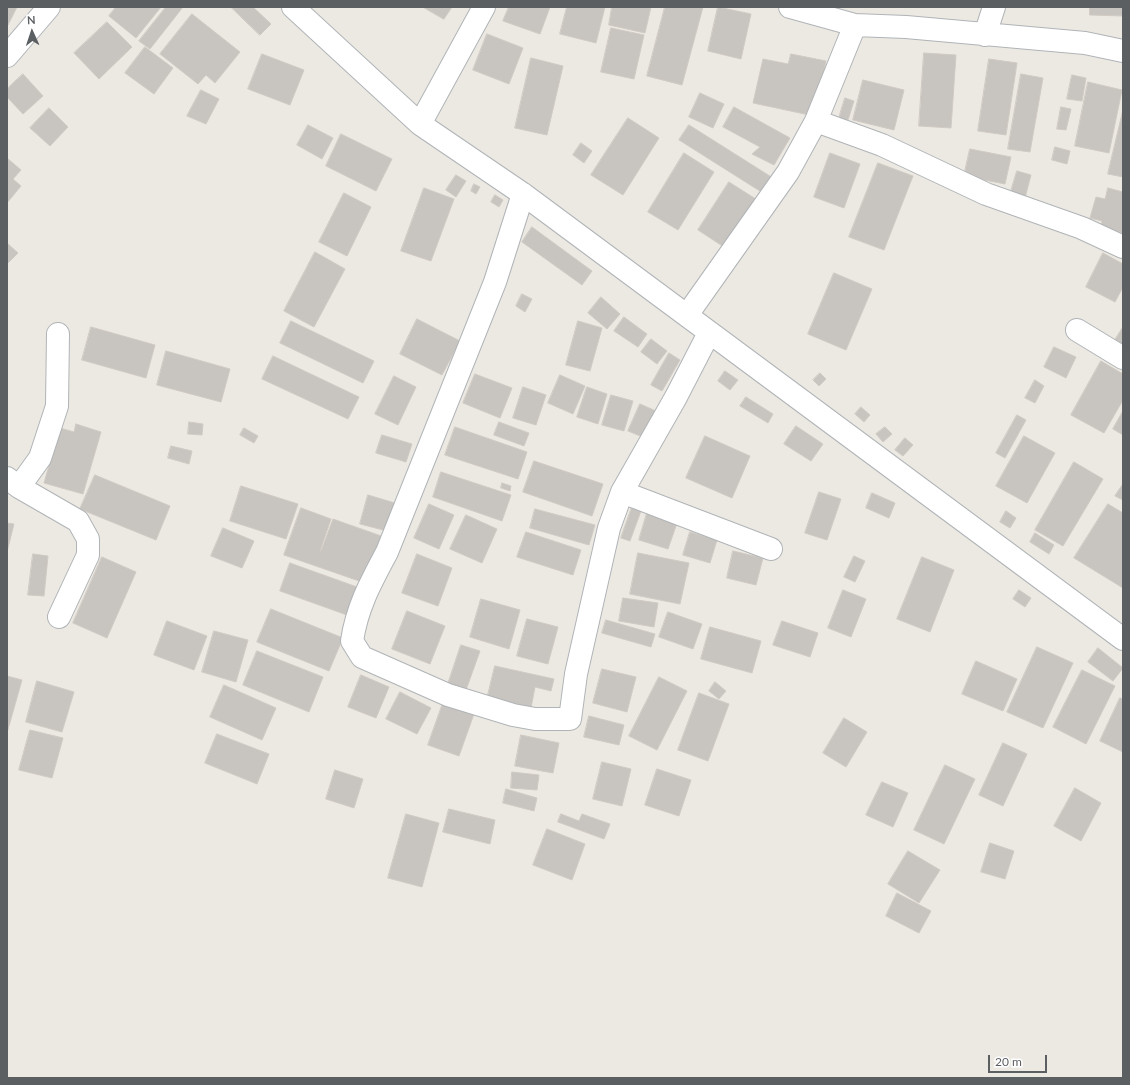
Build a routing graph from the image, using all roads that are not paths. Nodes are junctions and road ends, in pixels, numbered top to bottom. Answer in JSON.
{"nodes":[{"id":1,"x":49,"y":7,"type":"edge"},
{"id":2,"x":293,"y":7,"type":"edge"},
{"id":3,"x":484,"y":7,"type":"edge"},
{"id":4,"x":790,"y":7,"type":"edge"},
{"id":5,"x":994,"y":7,"type":"edge"},
{"id":6,"x":855,"y":25,"type":"junction"},
{"id":7,"x":985,"y":35,"type":"junction"},
{"id":8,"x":1123,"y":51,"type":"edge"},
{"id":9,"x":7,"y":56,"type":"edge"},
{"id":10,"x":816,"y":121,"type":"junction"},
{"id":11,"x":420,"y":124,"type":"junction"},
{"id":12,"x":524,"y":194,"type":"junction"},
{"id":13,"x":1123,"y":247,"type":"edge"},
{"id":14,"x":686,"y":315,"type":"junction"},
{"id":15,"x":1077,"y":330,"type":"dead end"},
{"id":16,"x":709,"y":333,"type":"junction"},
{"id":17,"x":58,"y":334,"type":"dead end"},
{"id":18,"x":1123,"y":358,"type":"edge"},
{"id":19,"x":13,"y":482,"type":"edge"},
{"id":20,"x":622,"y":492,"type":"junction"},
{"id":21,"x":771,"y":549,"type":"dead end"},
{"id":22,"x":59,"y":617,"type":"dead end"},
{"id":23,"x":1123,"y":639,"type":"edge"}],
"edges":[{"from":1,"to":9,"type":"street"},
{"from":2,"to":11,"type":"street"},
{"from":3,"to":11,"type":"street"},
{"from":4,"to":6,"type":"street"},
{"from":5,"to":7,"type":"street"},
{"from":6,"to":7,"type":"street"},
{"from":6,"to":10,"type":"street"},
{"from":7,"to":8,"type":"street"},
{"from":10,"to":13,"type":"street"},
{"from":10,"to":14,"type":"street"},
{"from":11,"to":12,"type":"street"},
{"from":12,"to":14,"type":"street"},
{"from":12,"to":20,"type":"street"},
{"from":14,"to":16,"type":"street"},
{"from":15,"to":18,"type":"street"},
{"from":16,"to":20,"type":"street"},
{"from":16,"to":23,"type":"street"},
{"from":17,"to":19,"type":"street"},
{"from":19,"to":22,"type":"street"},
{"from":20,"to":21,"type":"street"}]}
